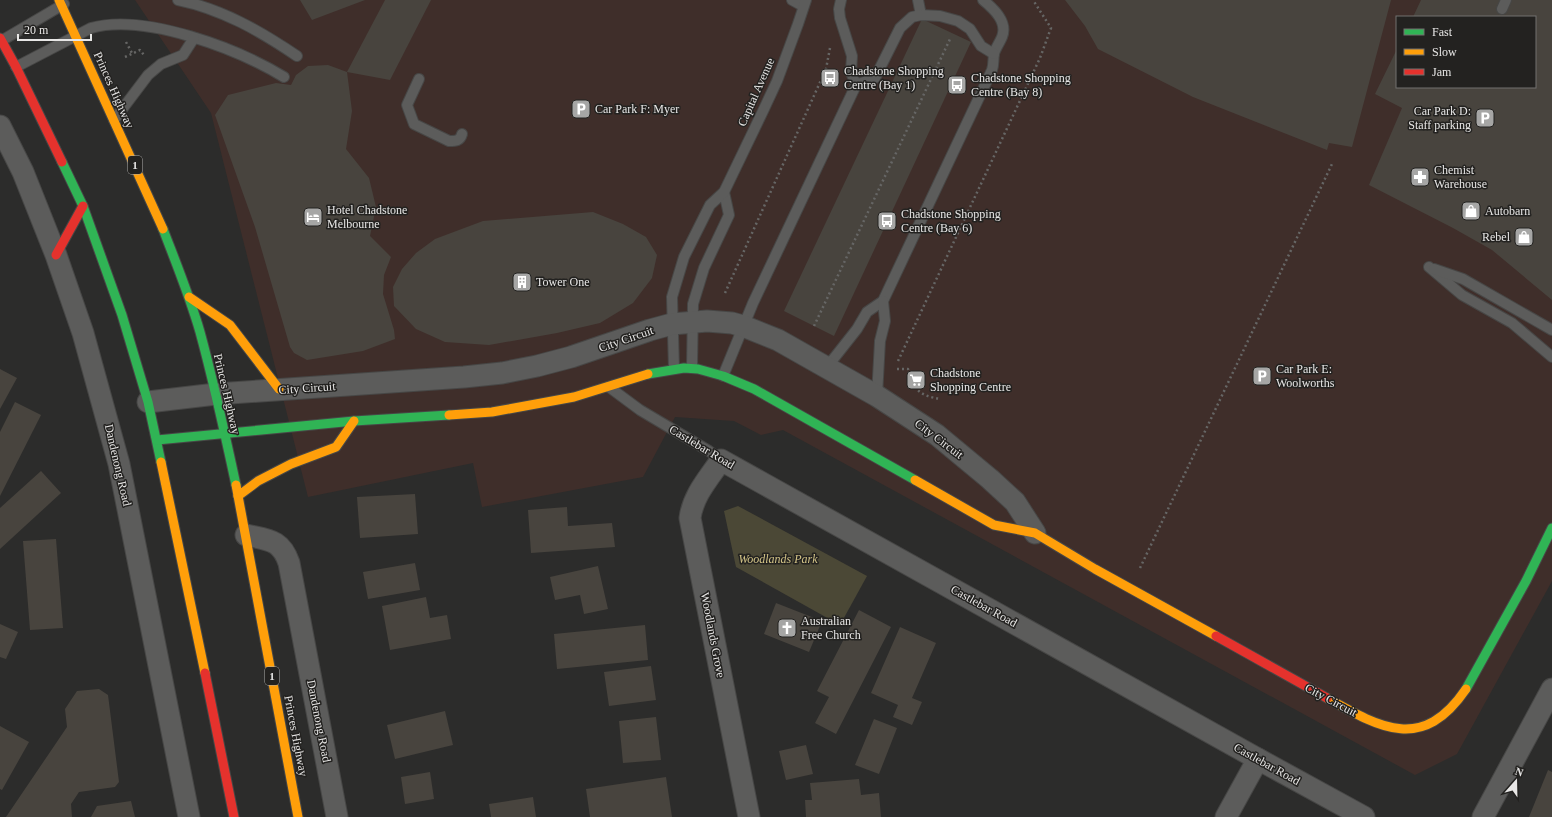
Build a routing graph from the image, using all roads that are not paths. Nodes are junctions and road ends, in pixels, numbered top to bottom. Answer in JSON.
{"nodes":[{"id":1,"x":178,"y":0,"type":"edge"},
{"id":2,"x":792,"y":0,"type":"edge"},
{"id":3,"x":841,"y":0,"type":"edge"},
{"id":4,"x":918,"y":0,"type":"edge"},
{"id":5,"x":983,"y":0,"type":"edge"},
{"id":6,"x":64,"y":1,"type":"edge"},
{"id":7,"x":804,"y":3,"type":"edge"},
{"id":8,"x":921,"y":15,"type":"junction"},
{"id":9,"x":76,"y":35,"type":"junction"},
{"id":10,"x":194,"y":38,"type":"junction"},
{"id":11,"x":1,"y":40,"type":"edge"},
{"id":12,"x":994,"y":54,"type":"junction"},
{"id":13,"x":297,"y":56,"type":"dead end"},
{"id":14,"x":16,"y":67,"type":"junction"},
{"id":15,"x":284,"y":77,"type":"dead end"},
{"id":16,"x":419,"y":79,"type":"dead end"},
{"id":17,"x":856,"y":86,"type":"junction"},
{"id":18,"x":114,"y":120,"type":"junction"},
{"id":19,"x":0,"y":126,"type":"edge"},
{"id":20,"x":462,"y":134,"type":"dead end"},
{"id":21,"x":724,"y":192,"type":"junction"},
{"id":22,"x":83,"y":206,"type":"junction"},
{"id":23,"x":56,"y":255,"type":"junction"},
{"id":24,"x":189,"y":297,"type":"junction"},
{"id":25,"x":883,"y":301,"type":"junction"},
{"id":26,"x":682,"y":323,"type":"junction"},
{"id":27,"x":743,"y":326,"type":"junction"},
{"id":28,"x":1552,"y":330,"type":"edge"},
{"id":29,"x":1552,"y":357,"type":"edge"},
{"id":30,"x":827,"y":367,"type":"junction"},
{"id":31,"x":692,"y":368,"type":"junction"},
{"id":32,"x":674,"y":369,"type":"junction"},
{"id":33,"x":724,"y":376,"type":"junction"},
{"id":34,"x":609,"y":387,"type":"junction"},
{"id":35,"x":279,"y":389,"type":"junction"},
{"id":36,"x":216,"y":394,"type":"junction"},
{"id":37,"x":877,"y":396,"type":"junction"},
{"id":38,"x":148,"y":402,"type":"junction"},
{"id":39,"x":354,"y":421,"type":"junction"},
{"id":40,"x":224,"y":434,"type":"junction"},
{"id":41,"x":157,"y":440,"type":"junction"},
{"id":42,"x":721,"y":460,"type":"junction"},
{"id":43,"x":238,"y":496,"type":"junction"},
{"id":44,"x":1552,"y":528,"type":"edge"},
{"id":45,"x":1035,"y":533,"type":"junction"},
{"id":46,"x":246,"y":535,"type":"junction"},
{"id":47,"x":1552,"y":689,"type":"edge"},
{"id":48,"x":1258,"y":759,"type":"junction"},
{"id":49,"x":189,"y":817,"type":"edge"},
{"id":50,"x":234,"y":817,"type":"edge"},
{"id":51,"x":298,"y":817,"type":"edge"},
{"id":52,"x":337,"y":817,"type":"edge"},
{"id":53,"x":749,"y":817,"type":"edge"},
{"id":54,"x":1226,"y":817,"type":"edge"},
{"id":55,"x":1364,"y":817,"type":"edge"},
{"id":56,"x":1483,"y":817,"type":"edge"}],
"edges":[{"from":1,"to":13,"type":"lane"},
{"from":2,"to":7,"type":"lane"},
{"from":3,"to":17,"type":"lane"},
{"from":4,"to":8,"type":"lane"},
{"from":5,"to":12,"type":"lane"},
{"from":6,"to":9,"type":"main road","name":"Princes Highway","number":"1"},
{"from":6,"to":11,"type":"lane"},
{"from":7,"to":21,"type":"lane","name":"Capital Avenue"},
{"from":8,"to":12,"type":"lane"},
{"from":8,"to":17,"type":"lane"},
{"from":9,"to":10,"type":"lane"},
{"from":9,"to":14,"type":"lane"},
{"from":9,"to":18,"type":"main road","name":"Princes Highway","number":"1"},
{"from":10,"to":15,"type":"lane"},
{"from":10,"to":18,"type":"lane"},
{"from":11,"to":14,"type":"main road"},
{"from":12,"to":25,"type":"lane"},
{"from":14,"to":22,"type":"main road"},
{"from":16,"to":20,"type":"lane"},
{"from":17,"to":27,"type":"lane"},
{"from":18,"to":24,"type":"main road","name":"Princes Highway","number":"1"},
{"from":19,"to":23,"type":"street","name":"Dandenong Road"},
{"from":21,"to":26,"type":"lane","name":"Capital Avenue"},
{"from":21,"to":26,"type":"lane","name":"Capital Avenue"},
{"from":22,"to":23,"type":"main road"},
{"from":22,"to":38,"type":"main road"},
{"from":23,"to":49,"type":"street","name":"Dandenong Road"},
{"from":24,"to":35,"type":"main road"},
{"from":24,"to":36,"type":"main road","name":"Princes Highway","number":"1"},
{"from":25,"to":30,"type":"lane"},
{"from":25,"to":37,"type":"lane"},
{"from":26,"to":27,"type":"street","name":"City Circuit"},
{"from":26,"to":31,"type":"lane","name":"Capital Avenue"},
{"from":26,"to":32,"type":"lane","name":"Capital Avenue"},
{"from":26,"to":35,"type":"street","name":"City Circuit"},
{"from":27,"to":30,"type":"street","name":"City Circuit"},
{"from":27,"to":33,"type":"lane"},
{"from":28,"to":29,"type":"lane"},
{"from":30,"to":37,"type":"street","name":"City Circuit"},
{"from":31,"to":32,"type":"main road","name":"City Circuit"},
{"from":31,"to":33,"type":"main road","name":"City Circuit"},
{"from":32,"to":34,"type":"main road","name":"City Circuit"},
{"from":33,"to":45,"type":"main road","name":"City Circuit"},
{"from":34,"to":39,"type":"main road","name":"City Circuit"},
{"from":34,"to":42,"type":"lane","name":"Castlebar Road"},
{"from":35,"to":36,"type":"street","name":"City Circuit"},
{"from":36,"to":38,"type":"street","name":"City Circuit"},
{"from":36,"to":40,"type":"main road","name":"Princes Highway","number":"1"},
{"from":37,"to":45,"type":"street","name":"City Circuit"},
{"from":38,"to":41,"type":"main road"},
{"from":39,"to":40,"type":"main road","name":"City Circuit"},
{"from":39,"to":43,"type":"main road"},
{"from":40,"to":41,"type":"main road","name":"City Circuit"},
{"from":40,"to":43,"type":"main road","name":"Princes Highway","number":"1"},
{"from":41,"to":50,"type":"main road"},
{"from":42,"to":48,"type":"street","name":"Castlebar Road"},
{"from":42,"to":53,"type":"street","name":"Woodlands Grove"},
{"from":43,"to":46,"type":"main road","name":"Princes Highway","number":"1"},
{"from":44,"to":45,"type":"main road","name":"City Circuit"},
{"from":46,"to":51,"type":"main road","name":"Princes Highway","number":"1"},
{"from":46,"to":52,"type":"street","name":"Dandenong Road"},
{"from":47,"to":56,"type":"street"},
{"from":48,"to":54,"type":"street"},
{"from":48,"to":55,"type":"street","name":"Castlebar Road"}]}
